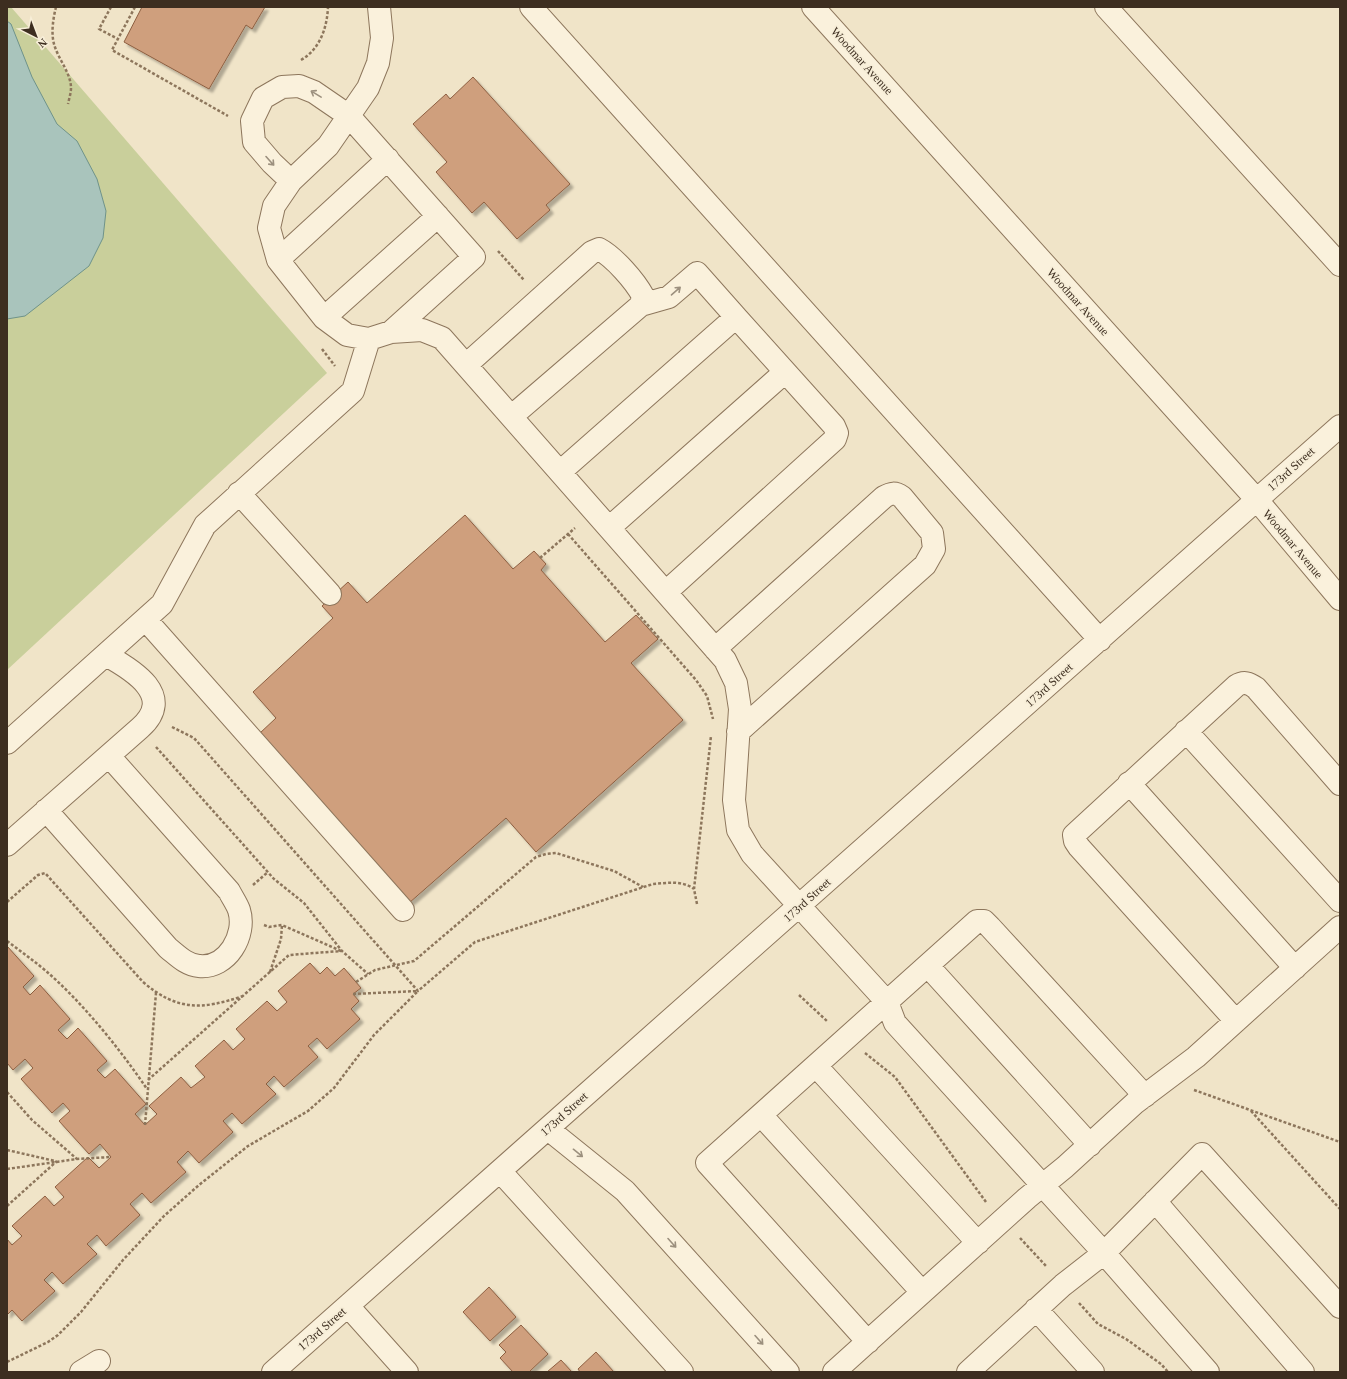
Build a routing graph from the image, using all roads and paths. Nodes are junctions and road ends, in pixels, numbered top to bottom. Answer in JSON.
{"nodes":[{"id":1,"x":56,"y":7,"type":"edge"},
{"id":2,"x":111,"y":7,"type":"edge"},
{"id":3,"x":135,"y":7,"type":"edge"},
{"id":4,"x":328,"y":7,"type":"edge"},
{"id":5,"x":379,"y":7,"type":"edge"},
{"id":6,"x":532,"y":7,"type":"edge"},
{"id":7,"x":813,"y":7,"type":"edge"},
{"id":8,"x":1106,"y":7,"type":"edge"},
{"id":9,"x":118,"y":39,"type":"junction"},
{"id":10,"x":298,"y":63,"type":"dead end"},
{"id":11,"x":68,"y":104,"type":"dead end"},
{"id":12,"x":349,"y":116,"type":"junction"},
{"id":13,"x":253,"y":130,"type":"junction"},
{"id":14,"x":388,"y":159,"type":"junction"},
{"id":15,"x":291,"y":181,"type":"junction"},
{"id":16,"x":438,"y":216,"type":"junction"},
{"id":17,"x":278,"y":260,"type":"junction"},
{"id":18,"x":1340,"y":265,"type":"edge"},
{"id":19,"x":640,"y":305,"type":"junction"},
{"id":20,"x":736,"y":317,"type":"junction"},
{"id":21,"x":324,"y":318,"type":"junction"},
{"id":22,"x":391,"y":332,"type":"junction"},
{"id":23,"x":369,"y":339,"type":"junction"},
{"id":24,"x":466,"y":365,"type":"junction"},
{"id":25,"x":785,"y":372,"type":"junction"},
{"id":26,"x":512,"y":416,"type":"junction"},
{"id":27,"x":1340,"y":426,"type":"edge"},
{"id":28,"x":560,"y":472,"type":"junction"},
{"id":29,"x":239,"y":493,"type":"junction"},
{"id":30,"x":1257,"y":500,"type":"junction"},
{"id":31,"x":609,"y":528,"type":"junction"},
{"id":32,"x":568,"y":534,"type":"dead end"},
{"id":33,"x":666,"y":592,"type":"junction"},
{"id":34,"x":330,"y":594,"type":"dead end"},
{"id":35,"x":1340,"y":599,"type":"edge"},
{"id":36,"x":146,"y":620,"type":"junction"},
{"id":37,"x":1100,"y":640,"type":"junction"},
{"id":38,"x":715,"y":649,"type":"junction"},
{"id":39,"x":106,"y":655,"type":"junction"},
{"id":40,"x":712,"y":727,"type":"dead end"},
{"id":41,"x":140,"y":728,"type":"junction"},
{"id":42,"x":1186,"y":731,"type":"junction"},
{"id":43,"x":738,"y":732,"type":"junction"},
{"id":44,"x":711,"y":734,"type":"dead end"},
{"id":45,"x":7,"y":743,"type":"edge"},
{"id":46,"x":109,"y":756,"type":"junction"},
{"id":47,"x":1129,"y":783,"type":"junction"},
{"id":48,"x":1340,"y":784,"type":"edge"},
{"id":49,"x":46,"y":810,"type":"junction"},
{"id":50,"x":7,"y":844,"type":"edge"},
{"id":51,"x":268,"y":872,"type":"junction"},
{"id":52,"x":251,"y":887,"type":"dead end"},
{"id":53,"x":644,"y":887,"type":"dead end"},
{"id":54,"x":1340,"y":901,"type":"edge"},
{"id":55,"x":7,"y":902,"type":"edge"},
{"id":56,"x":698,"y":904,"type":"dead end"},
{"id":57,"x":800,"y":906,"type":"junction"},
{"id":58,"x":403,"y":910,"type":"dead end"},
{"id":59,"x":262,"y":924,"type":"dead end"},
{"id":60,"x":282,"y":925,"type":"junction"},
{"id":61,"x":1340,"y":927,"type":"edge"},
{"id":62,"x":7,"y":941,"type":"edge"},
{"id":63,"x":342,"y":951,"type":"junction"},
{"id":64,"x":928,"y":966,"type":"junction"},
{"id":65,"x":1295,"y":968,"type":"junction"},
{"id":66,"x":269,"y":973,"type":"junction"},
{"id":67,"x":368,"y":974,"type":"junction"},
{"id":68,"x":356,"y":982,"type":"dead end"},
{"id":69,"x":156,"y":993,"type":"junction"},
{"id":70,"x":353,"y":994,"type":"dead end"},
{"id":71,"x":799,"y":995,"type":"dead end"},
{"id":72,"x":243,"y":996,"type":"junction"},
{"id":73,"x":887,"y":1002,"type":"junction"},
{"id":74,"x":1236,"y":1021,"type":"junction"},
{"id":75,"x":846,"y":1038,"type":"junction"},
{"id":76,"x":816,"y":1066,"type":"junction"},
{"id":77,"x":148,"y":1080,"type":"junction"},
{"id":78,"x":1165,"y":1080,"type":"junction"},
{"id":79,"x":147,"y":1090,"type":"junction"},
{"id":80,"x":7,"y":1092,"type":"edge"},
{"id":81,"x":1145,"y":1096,"type":"junction"},
{"id":82,"x":1251,"y":1111,"type":"junction"},
{"id":83,"x":761,"y":1115,"type":"junction"},
{"id":84,"x":145,"y":1125,"type":"dead end"},
{"id":85,"x":548,"y":1129,"type":"junction"},
{"id":86,"x":1340,"y":1142,"type":"edge"},
{"id":87,"x":1090,"y":1145,"type":"junction"},
{"id":88,"x":7,"y":1150,"type":"edge"},
{"id":89,"x":111,"y":1157,"type":"dead end"},
{"id":90,"x":77,"y":1159,"type":"junction"},
{"id":91,"x":57,"y":1161,"type":"junction"},
{"id":92,"x":7,"y":1169,"type":"edge"},
{"id":93,"x":500,"y":1171,"type":"junction"},
{"id":94,"x":1043,"y":1186,"type":"junction"},
{"id":95,"x":1155,"y":1201,"type":"junction"},
{"id":96,"x":7,"y":1206,"type":"edge"},
{"id":97,"x":1340,"y":1208,"type":"edge"},
{"id":98,"x":1004,"y":1220,"type":"junction"},
{"id":99,"x":978,"y":1243,"type":"junction"},
{"id":100,"x":1104,"y":1253,"type":"junction"},
{"id":101,"x":1063,"y":1285,"type":"junction"},
{"id":102,"x":922,"y":1292,"type":"junction"},
{"id":103,"x":348,"y":1306,"type":"junction"},
{"id":104,"x":1340,"y":1307,"type":"edge"},
{"id":105,"x":1036,"y":1309,"type":"junction"},
{"id":106,"x":868,"y":1342,"type":"junction"},
{"id":107,"x":7,"y":1362,"type":"edge"},
{"id":108,"x":977,"y":1369,"type":"edge"},
{"id":109,"x":273,"y":1372,"type":"edge"},
{"id":110,"x":408,"y":1372,"type":"edge"},
{"id":111,"x":682,"y":1372,"type":"edge"},
{"id":112,"x":788,"y":1372,"type":"edge"},
{"id":113,"x":834,"y":1372,"type":"edge"},
{"id":114,"x":1093,"y":1372,"type":"edge"},
{"id":115,"x":1168,"y":1372,"type":"edge"},
{"id":116,"x":1208,"y":1372,"type":"edge"},
{"id":117,"x":1303,"y":1372,"type":"edge"}],
"edges":[{"from":1,"to":11,"type":"path"},
{"from":2,"to":9,"type":"path"},
{"from":3,"to":9,"type":"path"},
{"from":4,"to":10,"type":"path"},
{"from":5,"to":12,"type":"street"},
{"from":6,"to":37,"type":"street"},
{"from":7,"to":30,"type":"street","name":"Woodmar Avenue"},
{"from":8,"to":18,"type":"street"},
{"from":9,"to":13,"type":"path"},
{"from":12,"to":13,"type":"street","one_way":true},
{"from":12,"to":14,"type":"street"},
{"from":12,"to":15,"type":"street"},
{"from":13,"to":15,"type":"street","one_way":true},
{"from":14,"to":16,"type":"street"},
{"from":14,"to":17,"type":"street"},
{"from":15,"to":17,"type":"street"},
{"from":16,"to":21,"type":"street"},
{"from":16,"to":22,"type":"street"},
{"from":17,"to":21,"type":"street"},
{"from":19,"to":20,"type":"street","one_way":true},
{"from":19,"to":24,"type":"street"},
{"from":19,"to":26,"type":"street"},
{"from":20,"to":25,"type":"street"},
{"from":20,"to":28,"type":"street"},
{"from":21,"to":23,"type":"street"},
{"from":22,"to":23,"type":"street"},
{"from":22,"to":24,"type":"street"},
{"from":23,"to":29,"type":"street"},
{"from":24,"to":26,"type":"street"},
{"from":25,"to":31,"type":"street"},
{"from":25,"to":33,"type":"street"},
{"from":26,"to":28,"type":"street"},
{"from":27,"to":30,"type":"street","name":"173rd Street"},
{"from":28,"to":31,"type":"street"},
{"from":29,"to":34,"type":"street"},
{"from":29,"to":36,"type":"street"},
{"from":30,"to":35,"type":"street","name":"Woodmar Avenue"},
{"from":30,"to":37,"type":"street","name":"173rd Street"},
{"from":31,"to":33,"type":"street"},
{"from":32,"to":40,"type":"path"},
{"from":33,"to":38,"type":"street"},
{"from":36,"to":39,"type":"street"},
{"from":36,"to":58,"type":"street"},
{"from":37,"to":57,"type":"street","name":"173rd Street"},
{"from":38,"to":43,"type":"street"},
{"from":38,"to":43,"type":"street"},
{"from":39,"to":41,"type":"street"},
{"from":39,"to":45,"type":"street"},
{"from":41,"to":46,"type":"street"},
{"from":41,"to":51,"type":"path"},
{"from":42,"to":47,"type":"street"},
{"from":42,"to":48,"type":"street"},
{"from":42,"to":54,"type":"street"},
{"from":43,"to":57,"type":"street"},
{"from":44,"to":56,"type":"path"},
{"from":46,"to":49,"type":"street"},
{"from":46,"to":49,"type":"street"},
{"from":47,"to":65,"type":"street"},
{"from":47,"to":74,"type":"street"},
{"from":49,"to":50,"type":"street"},
{"from":51,"to":52,"type":"path"},
{"from":51,"to":63,"type":"path"},
{"from":53,"to":67,"type":"path"},
{"from":55,"to":69,"type":"path"},
{"from":57,"to":73,"type":"street"},
{"from":57,"to":85,"type":"street","name":"173rd Street"},
{"from":59,"to":60,"type":"path"},
{"from":60,"to":63,"type":"path"},
{"from":60,"to":66,"type":"path"},
{"from":61,"to":65,"type":"street"},
{"from":62,"to":79,"type":"path"},
{"from":63,"to":66,"type":"path"},
{"from":63,"to":67,"type":"path"},
{"from":64,"to":73,"type":"street"},
{"from":64,"to":81,"type":"street"},
{"from":64,"to":87,"type":"street"},
{"from":65,"to":74,"type":"street"},
{"from":66,"to":72,"type":"path"},
{"from":67,"to":68,"type":"path"},
{"from":69,"to":72,"type":"path"},
{"from":69,"to":77,"type":"path"},
{"from":70,"to":107,"type":"path"},
{"from":71,"to":75,"type":"path"},
{"from":72,"to":77,"type":"path"},
{"from":73,"to":75,"type":"street"},
{"from":73,"to":94,"type":"street"},
{"from":74,"to":78,"type":"street"},
{"from":75,"to":76,"type":"street"},
{"from":75,"to":98,"type":"path"},
{"from":76,"to":83,"type":"street"},
{"from":76,"to":99,"type":"street"},
{"from":77,"to":79,"type":"path"},
{"from":78,"to":81,"type":"street"},
{"from":78,"to":82,"type":"path"},
{"from":79,"to":84,"type":"path"},
{"from":80,"to":90,"type":"path"},
{"from":81,"to":87,"type":"street"},
{"from":82,"to":86,"type":"path"},
{"from":82,"to":97,"type":"path"},
{"from":83,"to":102,"type":"street"},
{"from":83,"to":106,"type":"street"},
{"from":85,"to":93,"type":"street","name":"173rd Street"},
{"from":85,"to":112,"type":"street","one_way":true},
{"from":87,"to":94,"type":"street"},
{"from":88,"to":91,"type":"path"},
{"from":89,"to":90,"type":"path"},
{"from":90,"to":91,"type":"path"},
{"from":91,"to":92,"type":"path"},
{"from":91,"to":96,"type":"path"},
{"from":93,"to":103,"type":"street","name":"173rd Street"},
{"from":93,"to":111,"type":"street"},
{"from":94,"to":98,"type":"street"},
{"from":94,"to":100,"type":"street"},
{"from":95,"to":100,"type":"street"},
{"from":95,"to":104,"type":"street"},
{"from":95,"to":117,"type":"street"},
{"from":98,"to":99,"type":"street"},
{"from":98,"to":101,"type":"path"},
{"from":99,"to":102,"type":"street"},
{"from":100,"to":101,"type":"street"},
{"from":100,"to":116,"type":"street"},
{"from":101,"to":105,"type":"street"},
{"from":101,"to":115,"type":"path"},
{"from":102,"to":106,"type":"street"},
{"from":103,"to":109,"type":"street","name":"173rd Street"},
{"from":103,"to":110,"type":"street"},
{"from":105,"to":108,"type":"street"},
{"from":105,"to":114,"type":"street"},
{"from":106,"to":113,"type":"street"}]}
